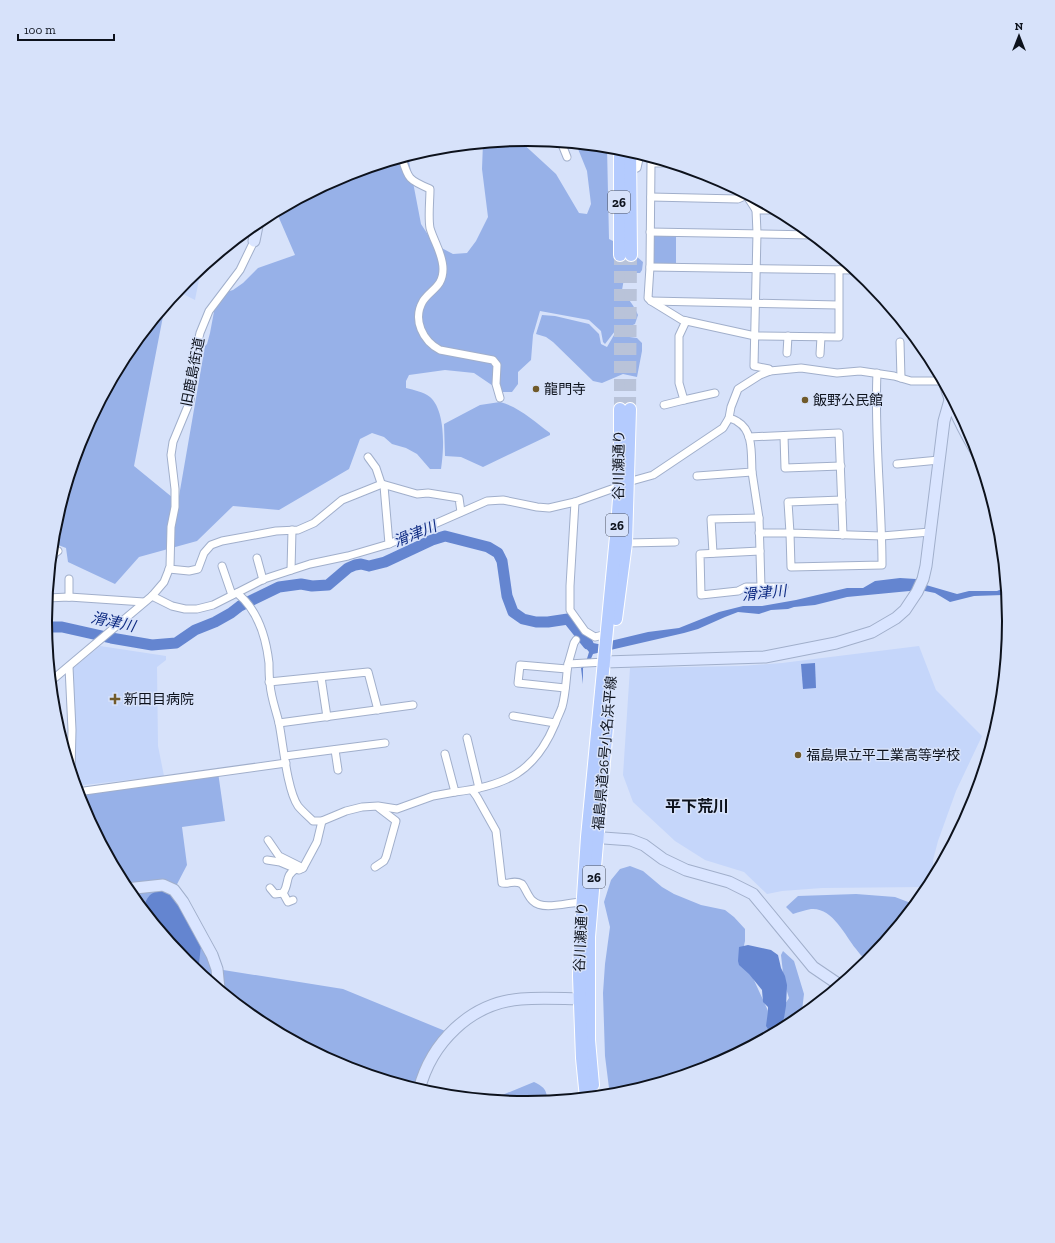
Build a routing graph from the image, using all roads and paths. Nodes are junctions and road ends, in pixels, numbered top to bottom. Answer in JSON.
{"nodes":[{"id":1,"x":563,"y":147,"type":"edge"},
{"id":2,"x":622,"y":155,"type":"edge"},
{"id":3,"x":567,"y":157,"type":"dead end"},
{"id":4,"x":629,"y":157,"type":"edge"},
{"id":5,"x":639,"y":159,"type":"edge"},
{"id":6,"x":403,"y":162,"type":"edge"},
{"id":7,"x":654,"y":163,"type":"edge"},
{"id":8,"x":625,"y":171,"type":"junction"},
{"id":9,"x":651,"y":197,"type":"junction"},
{"id":10,"x":741,"y":197,"type":"edge"},
{"id":11,"x":751,"y":202,"type":"edge"},
{"id":12,"x":756,"y":210,"type":"junction"},
{"id":13,"x":765,"y":210,"type":"edge"},
{"id":14,"x":256,"y":231,"type":"edge"},
{"id":15,"x":650,"y":232,"type":"junction"},
{"id":16,"x":757,"y":233,"type":"junction"},
{"id":17,"x":804,"y":235,"type":"edge"},
{"id":18,"x":254,"y":241,"type":"joint"},
{"id":19,"x":625,"y":255,"type":"tunnel mouth"},
{"id":20,"x":650,"y":267,"type":"junction"},
{"id":21,"x":756,"y":268,"type":"junction"},
{"id":22,"x":839,"y":270,"type":"junction"},
{"id":23,"x":848,"y":270,"type":"edge"},
{"id":24,"x":651,"y":301,"type":"junction"},
{"id":25,"x":755,"y":302,"type":"junction"},
{"id":26,"x":838,"y":304,"type":"junction"},
{"id":27,"x":686,"y":321,"type":"junction"},
{"id":28,"x":755,"y":336,"type":"junction"},
{"id":29,"x":788,"y":336,"type":"junction"},
{"id":30,"x":821,"y":337,"type":"junction"},
{"id":31,"x":900,"y":342,"type":"dead end"},
{"id":32,"x":787,"y":353,"type":"dead end"},
{"id":33,"x":820,"y":354,"type":"dead end"},
{"id":34,"x":770,"y":371,"type":"junction"},
{"id":35,"x":877,"y":373,"type":"junction"},
{"id":36,"x":901,"y":378,"type":"junction"},
{"id":37,"x":937,"y":381,"type":"edge"},
{"id":38,"x":715,"y":393,"type":"dead end"},
{"id":39,"x":500,"y":398,"type":"dead end"},
{"id":40,"x":684,"y":400,"type":"junction"},
{"id":41,"x":949,"y":402,"type":"edge"},
{"id":42,"x":664,"y":405,"type":"dead end"},
{"id":43,"x":625,"y":409,"type":"tunnel mouth"},
{"id":44,"x":730,"y":418,"type":"junction"},
{"id":45,"x":784,"y":436,"type":"junction"},
{"id":46,"x":749,"y":437,"type":"junction"},
{"id":47,"x":368,"y":457,"type":"dead end"},
{"id":48,"x":939,"y":460,"type":"junction"},
{"id":49,"x":897,"y":464,"type":"dead end"},
{"id":50,"x":841,"y":466,"type":"junction"},
{"id":51,"x":752,"y":472,"type":"junction"},
{"id":52,"x":697,"y":476,"type":"dead end"},
{"id":53,"x":382,"y":484,"type":"junction"},
{"id":54,"x":624,"y":484,"type":"junction"},
{"id":55,"x":842,"y":500,"type":"junction"},
{"id":56,"x":575,"y":502,"type":"junction"},
{"id":57,"x":461,"y":512,"type":"junction"},
{"id":58,"x":758,"y":518,"type":"junction"},
{"id":59,"x":292,"y":530,"type":"junction"},
{"id":60,"x":930,"y":532,"type":"junction"},
{"id":61,"x":759,"y":533,"type":"junction"},
{"id":62,"x":790,"y":533,"type":"junction"},
{"id":63,"x":843,"y":534,"type":"junction"},
{"id":64,"x":882,"y":536,"type":"junction"},
{"id":65,"x":675,"y":542,"type":"dead end"},
{"id":66,"x":626,"y":543,"type":"junction"},
{"id":67,"x":389,"y":544,"type":"junction"},
{"id":68,"x":760,"y":552,"type":"junction"},
{"id":69,"x":713,"y":553,"type":"junction"},
{"id":70,"x":257,"y":558,"type":"dead end"},
{"id":71,"x":222,"y":566,"type":"dead end"},
{"id":72,"x":169,"y":569,"type":"junction"},
{"id":73,"x":291,"y":570,"type":"junction"},
{"id":74,"x":69,"y":579,"type":"dead end"},
{"id":75,"x":263,"y":580,"type":"junction"},
{"id":76,"x":761,"y":587,"type":"junction"},
{"id":77,"x":784,"y":587,"type":"dead end"},
{"id":78,"x":238,"y":595,"type":"junction"},
{"id":79,"x":152,"y":596,"type":"junction"},
{"id":80,"x":69,"y":597,"type":"junction"},
{"id":81,"x":53,"y":598,"type":"edge"},
{"id":82,"x":144,"y":602,"type":"junction"},
{"id":83,"x":609,"y":637,"type":"junction"},
{"id":84,"x":576,"y":640,"type":"dead end"},
{"id":85,"x":608,"y":659,"type":"junction"},
{"id":86,"x":69,"y":667,"type":"junction"},
{"id":87,"x":568,"y":667,"type":"junction"},
{"id":88,"x":321,"y":677,"type":"junction"},
{"id":89,"x":55,"y":678,"type":"edge"},
{"id":90,"x":269,"y":682,"type":"junction"},
{"id":91,"x":565,"y":688,"type":"junction"},
{"id":92,"x":413,"y":706,"type":"dead end"},
{"id":93,"x":378,"y":710,"type":"junction"},
{"id":94,"x":513,"y":716,"type":"dead end"},
{"id":95,"x":327,"y":718,"type":"junction"},
{"id":96,"x":555,"y":722,"type":"junction"},
{"id":97,"x":279,"y":723,"type":"junction"},
{"id":98,"x":467,"y":738,"type":"dead end"},
{"id":99,"x":385,"y":743,"type":"dead end"},
{"id":100,"x":335,"y":750,"type":"junction"},
{"id":101,"x":444,"y":754,"type":"dead end"},
{"id":102,"x":71,"y":756,"type":"edge"},
{"id":103,"x":284,"y":756,"type":"junction"},
{"id":104,"x":286,"y":764,"type":"junction"},
{"id":105,"x":338,"y":770,"type":"dead end"},
{"id":106,"x":475,"y":789,"type":"junction"},
{"id":107,"x":83,"y":791,"type":"edge"},
{"id":108,"x":455,"y":792,"type":"junction"},
{"id":109,"x":378,"y":806,"type":"junction"},
{"id":110,"x":322,"y":821,"type":"junction"},
{"id":111,"x":593,"y":838,"type":"junction"},
{"id":112,"x":268,"y":840,"type":"dead end"},
{"id":113,"x":267,"y":860,"type":"dead end"},
{"id":114,"x":376,"y":867,"type":"dead end"},
{"id":115,"x":300,"y":869,"type":"junction"},
{"id":116,"x":134,"y":888,"type":"edge"},
{"id":117,"x":270,"y":888,"type":"dead end"},
{"id":118,"x":283,"y":894,"type":"junction"},
{"id":119,"x":293,"y":900,"type":"dead end"},
{"id":120,"x":582,"y":902,"type":"junction"},
{"id":121,"x":218,"y":982,"type":"edge"},
{"id":122,"x":836,"y":983,"type":"edge"},
{"id":123,"x":584,"y":999,"type":"junction"},
{"id":124,"x":421,"y":1085,"type":"edge"},
{"id":125,"x":594,"y":1092,"type":"edge"},
{"id":126,"x":586,"y":1093,"type":"edge"}],
"edges":[{"from":1,"to":3,"type":"street"},
{"from":2,"to":8,"type":"main road","number":"26"},
{"from":4,"to":8,"type":"main road","number":"26"},
{"from":5,"to":8,"type":"street"},
{"from":6,"to":39,"type":"street"},
{"from":7,"to":9,"type":"street"},
{"from":8,"to":19,"type":"main road","number":"26"},
{"from":9,"to":10,"type":"street"},
{"from":9,"to":15,"type":"street"},
{"from":11,"to":12,"type":"street"},
{"from":12,"to":13,"type":"street"},
{"from":12,"to":16,"type":"street"},
{"from":14,"to":18,"type":"street","name":"旧鹿島街道"},
{"from":15,"to":16,"type":"street"},
{"from":15,"to":20,"type":"street"},
{"from":16,"to":17,"type":"street"},
{"from":16,"to":21,"type":"street"},
{"from":18,"to":72,"type":"street","name":"旧鹿島街道"},
{"from":20,"to":21,"type":"street"},
{"from":20,"to":24,"type":"street"},
{"from":21,"to":22,"type":"street"},
{"from":21,"to":25,"type":"street"},
{"from":22,"to":23,"type":"street"},
{"from":22,"to":26,"type":"street"},
{"from":24,"to":25,"type":"street"},
{"from":24,"to":27,"type":"street"},
{"from":25,"to":26,"type":"street"},
{"from":25,"to":28,"type":"street"},
{"from":26,"to":30,"type":"street"},
{"from":27,"to":28,"type":"street"},
{"from":27,"to":40,"type":"street"},
{"from":28,"to":29,"type":"street"},
{"from":28,"to":34,"type":"street"},
{"from":29,"to":30,"type":"street"},
{"from":29,"to":32,"type":"street"},
{"from":30,"to":33,"type":"street"},
{"from":31,"to":36,"type":"street"},
{"from":34,"to":35,"type":"street"},
{"from":34,"to":44,"type":"street"},
{"from":35,"to":36,"type":"street"},
{"from":35,"to":64,"type":"street"},
{"from":36,"to":37,"type":"street"},
{"from":38,"to":40,"type":"street"},
{"from":40,"to":42,"type":"street"},
{"from":41,"to":48,"type":"street"},
{"from":43,"to":54,"type":"main road","name":"福島県道26号小名浜平線","number":"26"},
{"from":44,"to":46,"type":"street"},
{"from":44,"to":54,"type":"street"},
{"from":45,"to":46,"type":"street"},
{"from":45,"to":50,"type":"street"},
{"from":45,"to":50,"type":"street"},
{"from":46,"to":51,"type":"street"},
{"from":47,"to":53,"type":"street"},
{"from":48,"to":49,"type":"street"},
{"from":48,"to":60,"type":"street"},
{"from":50,"to":55,"type":"street"},
{"from":51,"to":52,"type":"street"},
{"from":51,"to":58,"type":"street"},
{"from":53,"to":57,"type":"street"},
{"from":53,"to":59,"type":"street"},
{"from":53,"to":67,"type":"street"},
{"from":54,"to":56,"type":"street"},
{"from":54,"to":66,"type":"main road","name":"福島県道26号小名浜平線","number":"26"},
{"from":54,"to":83,"type":"main road","name":"谷川瀬通り","number":"26"},
{"from":55,"to":62,"type":"street"},
{"from":55,"to":63,"type":"street"},
{"from":56,"to":57,"type":"street"},
{"from":56,"to":83,"type":"street"},
{"from":57,"to":67,"type":"street"},
{"from":58,"to":61,"type":"street"},
{"from":58,"to":69,"type":"street"},
{"from":59,"to":72,"type":"street"},
{"from":59,"to":73,"type":"street"},
{"from":60,"to":64,"type":"street"},
{"from":60,"to":85,"type":"street"},
{"from":61,"to":62,"type":"street"},
{"from":61,"to":68,"type":"street"},
{"from":62,"to":63,"type":"street"},
{"from":62,"to":64,"type":"street"},
{"from":63,"to":64,"type":"street"},
{"from":65,"to":66,"type":"street"},
{"from":66,"to":83,"type":"main road","name":"福島県道26号小名浜平線","number":"26"},
{"from":67,"to":73,"type":"street"},
{"from":68,"to":69,"type":"street"},
{"from":68,"to":76,"type":"street"},
{"from":69,"to":76,"type":"street"},
{"from":70,"to":75,"type":"street"},
{"from":71,"to":78,"type":"street"},
{"from":72,"to":79,"type":"street","name":"旧鹿島街道"},
{"from":73,"to":75,"type":"street"},
{"from":74,"to":80,"type":"street"},
{"from":75,"to":78,"type":"street"},
{"from":76,"to":77,"type":"street"},
{"from":78,"to":79,"type":"street"},
{"from":78,"to":90,"type":"street"},
{"from":79,"to":82,"type":"street","name":"旧鹿島街道"},
{"from":80,"to":81,"type":"street"},
{"from":80,"to":82,"type":"street"},
{"from":82,"to":86,"type":"street","name":"旧鹿島街道"},
{"from":83,"to":85,"type":"main road","name":"福島県道26号小名浜平線","number":"26"},
{"from":84,"to":87,"type":"street"},
{"from":85,"to":87,"type":"street"},
{"from":85,"to":111,"type":"main road","name":"福島県道26号小名浜平線","number":"26"},
{"from":86,"to":89,"type":"street"},
{"from":86,"to":102,"type":"street"},
{"from":87,"to":91,"type":"street"},
{"from":87,"to":91,"type":"street"},
{"from":88,"to":90,"type":"street"},
{"from":88,"to":93,"type":"street"},
{"from":88,"to":95,"type":"street"},
{"from":90,"to":97,"type":"street"},
{"from":91,"to":96,"type":"street"},
{"from":92,"to":93,"type":"street"},
{"from":93,"to":95,"type":"street"},
{"from":94,"to":96,"type":"street"},
{"from":95,"to":97,"type":"street"},
{"from":96,"to":106,"type":"street"},
{"from":97,"to":103,"type":"street"},
{"from":98,"to":106,"type":"street"},
{"from":99,"to":100,"type":"street"},
{"from":100,"to":103,"type":"street"},
{"from":100,"to":105,"type":"street"},
{"from":101,"to":108,"type":"street"},
{"from":103,"to":104,"type":"street"},
{"from":104,"to":107,"type":"street"},
{"from":104,"to":110,"type":"street"},
{"from":106,"to":108,"type":"street"},
{"from":106,"to":120,"type":"street"},
{"from":108,"to":109,"type":"street"},
{"from":109,"to":110,"type":"street"},
{"from":109,"to":114,"type":"street"},
{"from":110,"to":115,"type":"street"},
{"from":111,"to":120,"type":"main road","name":"谷川瀬通り","number":"26"},
{"from":111,"to":122,"type":"street"},
{"from":111,"to":123,"type":"main road","name":"福島県道26号小名浜平線","number":"26"},
{"from":112,"to":115,"type":"street"},
{"from":113,"to":115,"type":"street"},
{"from":115,"to":118,"type":"street"},
{"from":116,"to":121,"type":"street"},
{"from":117,"to":118,"type":"street"},
{"from":118,"to":119,"type":"street"},
{"from":120,"to":123,"type":"main road","name":"谷川瀬通り","number":"26"},
{"from":123,"to":124,"type":"street"},
{"from":123,"to":125,"type":"main road","name":"福島県道26号小名浜平線","number":"26"},
{"from":123,"to":126,"type":"main road","name":"谷川瀬通り","number":"26"}]}
